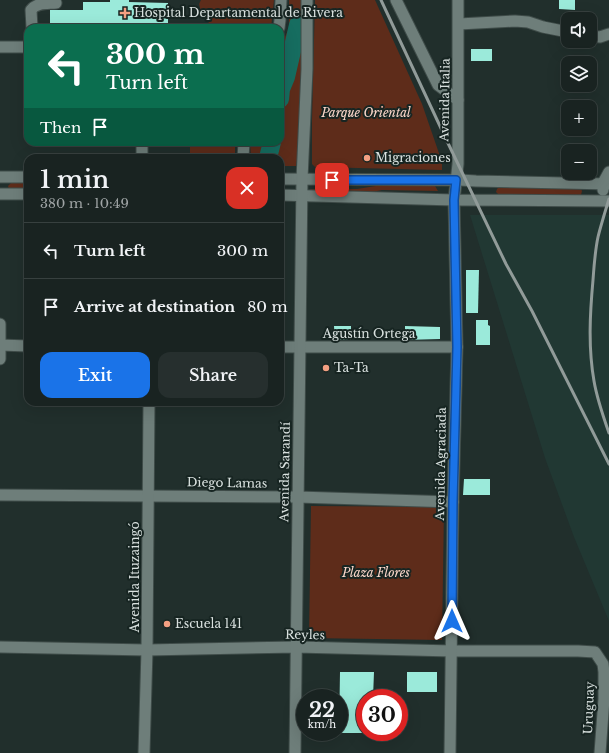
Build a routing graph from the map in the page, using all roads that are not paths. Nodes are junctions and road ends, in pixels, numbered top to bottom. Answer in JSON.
{"nodes":[{"id":1,"x":281,"y":0,"type":"edge"},
{"id":2,"x":307,"y":0,"type":"edge"},
{"id":3,"x":396,"y":0,"type":"edge"},
{"id":4,"x":458,"y":0,"type":"edge"},
{"id":5,"x":56,"y":3,"type":"dead end"},
{"id":6,"x":32,"y":24,"type":"edge"},
{"id":7,"x":280,"y":24,"type":"edge"},
{"id":8,"x":459,"y":24,"type":"junction"},
{"id":9,"x":561,"y":31,"type":"edge"},
{"id":10,"x":609,"y":34,"type":"edge"},
{"id":11,"x":597,"y":37,"type":"edge"},
{"id":12,"x":0,"y":47,"type":"edge"},
{"id":13,"x":24,"y":47,"type":"edge"},
{"id":14,"x":458,"y":100,"type":"junction"},
{"id":15,"x":609,"y":172,"type":"edge"},
{"id":16,"x":0,"y":177,"type":"edge"},
{"id":17,"x":24,"y":177,"type":"edge"},
{"id":18,"x":284,"y":179,"type":"edge"},
{"id":19,"x":302,"y":179,"type":"junction"},
{"id":20,"x":456,"y":180,"type":"junction"},
{"id":21,"x":606,"y":184,"type":"edge"},
{"id":22,"x":0,"y":194,"type":"edge"},
{"id":23,"x":24,"y":194,"type":"edge"},
{"id":24,"x":284,"y":195,"type":"edge"},
{"id":25,"x":301,"y":196,"type":"junction"},
{"id":26,"x":454,"y":200,"type":"junction"},
{"id":27,"x":605,"y":200,"type":"edge"},
{"id":28,"x":0,"y":324,"type":"edge"},
{"id":29,"x":0,"y":345,"type":"edge"},
{"id":30,"x":24,"y":346,"type":"edge"},
{"id":31,"x":284,"y":347,"type":"edge"},
{"id":32,"x":300,"y":347,"type":"junction"},
{"id":33,"x":457,"y":347,"type":"junction"},
{"id":34,"x":0,"y":359,"type":"edge"},
{"id":35,"x":149,"y":406,"type":"edge"},
{"id":36,"x":0,"y":495,"type":"edge"},
{"id":37,"x":148,"y":495,"type":"junction"},
{"id":38,"x":298,"y":497,"type":"junction"},
{"id":39,"x":453,"y":502,"type":"junction"},
{"id":40,"x":0,"y":647,"type":"edge"},
{"id":41,"x":297,"y":647,"type":"junction"},
{"id":42,"x":148,"y":650,"type":"junction"},
{"id":43,"x":452,"y":651,"type":"junction"},
{"id":44,"x":603,"y":664,"type":"joint"},
{"id":45,"x":144,"y":753,"type":"edge"},
{"id":46,"x":295,"y":753,"type":"edge"},
{"id":47,"x":450,"y":753,"type":"edge"},
{"id":48,"x":600,"y":753,"type":"edge"}],
"edges":[{"from":1,"to":7,"type":"street"},
{"from":2,"to":19,"type":"street","name":"Avenida Sarandí"},
{"from":3,"to":14,"type":"street"},
{"from":4,"to":8,"type":"street","name":"Avenida Italia"},
{"from":5,"to":6,"type":"street"},
{"from":8,"to":9,"type":"street"},
{"from":8,"to":14,"type":"street","name":"Avenida Italia"},
{"from":10,"to":11,"type":"street"},
{"from":12,"to":13,"type":"street"},
{"from":14,"to":20,"type":"street","name":"Avenida Italia"},
{"from":15,"to":21,"type":"street"},
{"from":16,"to":17,"type":"street"},
{"from":18,"to":19,"type":"street"},
{"from":19,"to":20,"type":"street"},
{"from":19,"to":25,"type":"street","name":"Avenida Sarandí"},
{"from":20,"to":21,"type":"street"},
{"from":20,"to":26,"type":"street","name":"Avenida Italia"},
{"from":21,"to":27,"type":"street"},
{"from":22,"to":23,"type":"street"},
{"from":24,"to":25,"type":"street"},
{"from":25,"to":26,"type":"street"},
{"from":25,"to":32,"type":"street","name":"Avenida Sarandí"},
{"from":26,"to":27,"type":"street"},
{"from":26,"to":33,"type":"street","name":"Avenida Agraciada"},
{"from":28,"to":29,"type":"street"},
{"from":29,"to":30,"type":"street"},
{"from":29,"to":34,"type":"street"},
{"from":31,"to":32,"type":"street","name":"Agustín Ortega"},
{"from":32,"to":33,"type":"street","name":"Agustín Ortega"},
{"from":32,"to":38,"type":"street","name":"Avenida Sarandí"},
{"from":33,"to":39,"type":"street","name":"Avenida Agraciada"},
{"from":35,"to":37,"type":"street","name":"Avenida Ituzaingó"},
{"from":36,"to":37,"type":"street","name":"Diego Lamas"},
{"from":37,"to":38,"type":"street","name":"Diego Lamas"},
{"from":37,"to":42,"type":"street","name":"Avenida Ituzaingó"},
{"from":38,"to":39,"type":"street","name":"Diego Lamas"},
{"from":38,"to":41,"type":"street","name":"Avenida Sarandí"},
{"from":39,"to":43,"type":"street","name":"Avenida Agraciada"},
{"from":40,"to":42,"type":"street","name":"Reyles"},
{"from":41,"to":42,"type":"street","name":"Reyles"},
{"from":41,"to":43,"type":"street","name":"Reyles"},
{"from":41,"to":46,"type":"street","name":"Avenida Sarandí"},
{"from":42,"to":45,"type":"street","name":"Avenida Ituzaingó"},
{"from":43,"to":44,"type":"street","name":"Reyles"},
{"from":43,"to":47,"type":"street","name":"Avenida Agraciada"},
{"from":44,"to":48,"type":"street","name":"Uruguay"}]}
